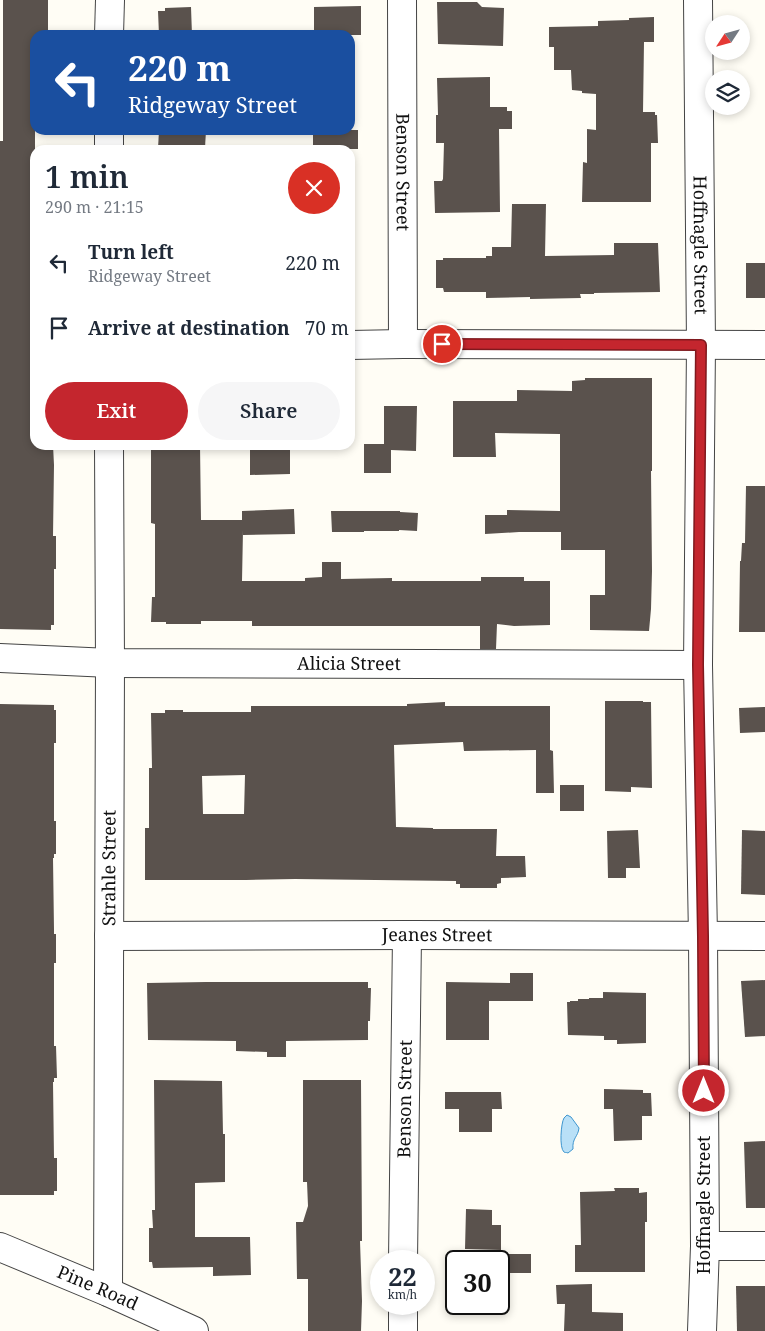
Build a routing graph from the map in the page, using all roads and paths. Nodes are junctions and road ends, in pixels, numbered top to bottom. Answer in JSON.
{"nodes":[{"id":1,"x":110,"y":0,"type":"edge"},
{"id":2,"x":402,"y":0,"type":"edge"},
{"id":3,"x":698,"y":0,"type":"edge"},
{"id":4,"x":109,"y":30,"type":"edge"},
{"id":5,"x":402,"y":344,"type":"junction"},
{"id":6,"x":355,"y":345,"type":"edge"},
{"id":7,"x":701,"y":345,"type":"junction"},
{"id":8,"x":765,"y":345,"type":"edge"},
{"id":9,"x":109,"y":450,"type":"edge"},
{"id":10,"x":0,"y":658,"type":"edge"},
{"id":11,"x":110,"y":663,"type":"junction"},
{"id":12,"x":698,"y":665,"type":"junction"},
{"id":13,"x":407,"y":935,"type":"junction"},
{"id":14,"x":109,"y":936,"type":"junction"},
{"id":15,"x":703,"y":936,"type":"junction"},
{"id":16,"x":765,"y":936,"type":"edge"},
{"id":17,"x":0,"y":1246,"type":"edge"},
{"id":18,"x":705,"y":1246,"type":"junction"},
{"id":19,"x":765,"y":1246,"type":"edge"},
{"id":20,"x":403,"y":1250,"type":"edge"},
{"id":21,"x":108,"y":1292,"type":"junction"},
{"id":22,"x":403,"y":1315,"type":"edge"},
{"id":23,"x":194,"y":1331,"type":"edge"},
{"id":24,"x":402,"y":1331,"type":"edge"},
{"id":25,"x":702,"y":1331,"type":"edge"}],
"edges":[{"from":1,"to":4,"type":"street"},
{"from":2,"to":5,"type":"street","name":"Benson Street"},
{"from":3,"to":7,"type":"street","name":"Hoffnagle Street"},
{"from":5,"to":6,"type":"street"},
{"from":5,"to":7,"type":"street"},
{"from":7,"to":8,"type":"street"},
{"from":7,"to":12,"type":"street","name":"Hoffnagle Street"},
{"from":9,"to":11,"type":"street","name":"Strahle Street"},
{"from":10,"to":11,"type":"street","name":"Alicia Street"},
{"from":11,"to":12,"type":"street","name":"Alicia Street"},
{"from":11,"to":14,"type":"street","name":"Strahle Street"},
{"from":12,"to":15,"type":"street","name":"Hoffnagle Street"},
{"from":13,"to":14,"type":"street","name":"Jeanes Street"},
{"from":13,"to":15,"type":"street","name":"Jeanes Street"},
{"from":13,"to":20,"type":"street","name":"Benson Street"},
{"from":14,"to":21,"type":"street","name":"Strahle Street"},
{"from":15,"to":16,"type":"street","name":"Jeanes Street"},
{"from":15,"to":18,"type":"street","name":"Hoffnagle Street"},
{"from":17,"to":21,"type":"street","name":"Pine Road"},
{"from":18,"to":19,"type":"street"},
{"from":18,"to":25,"type":"street","name":"Hoffnagle Street"},
{"from":21,"to":23,"type":"street","name":"Pine Road"},
{"from":22,"to":24,"type":"street"}]}
